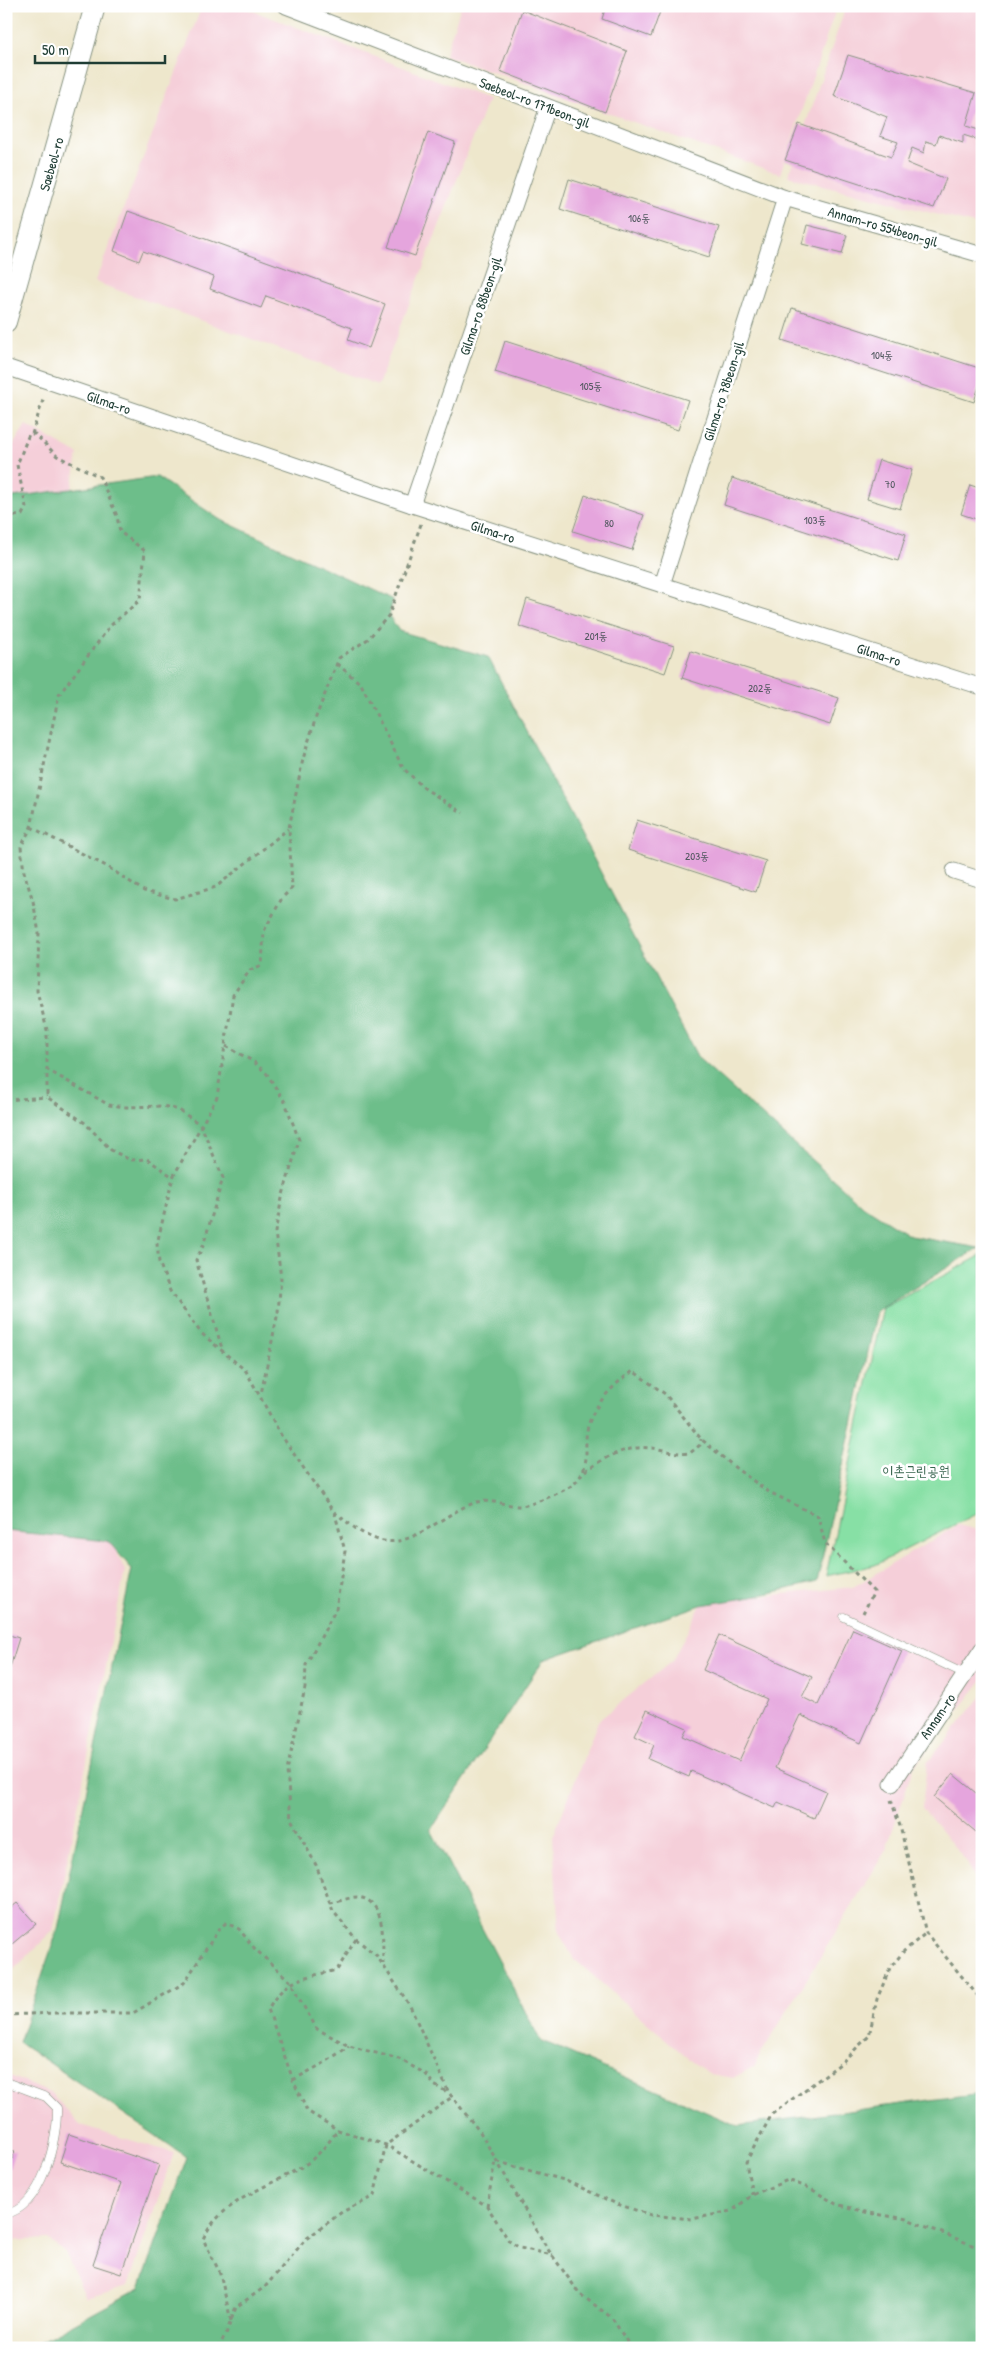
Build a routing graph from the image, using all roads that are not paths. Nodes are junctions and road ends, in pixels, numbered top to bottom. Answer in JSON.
{"nodes":[{"id":1,"x":95,"y":6,"type":"edge"},
{"id":2,"x":286,"y":6,"type":"edge"},
{"id":3,"x":548,"y":107,"type":"junction"},
{"id":4,"x":785,"y":198,"type":"junction"},
{"id":5,"x":982,"y":255,"type":"edge"},
{"id":6,"x":6,"y":322,"type":"edge"},
{"id":7,"x":6,"y":367,"type":"edge"},
{"id":8,"x":419,"y":507,"type":"junction"},
{"id":9,"x":662,"y":585,"type":"junction"},
{"id":10,"x":982,"y":687,"type":"edge"},
{"id":11,"x":954,"y":871,"type":"dead end"},
{"id":12,"x":982,"y":880,"type":"edge"},
{"id":13,"x":844,"y":1617,"type":"dead end"},
{"id":14,"x":982,"y":1649,"type":"edge"},
{"id":15,"x":965,"y":1674,"type":"junction"},
{"id":16,"x":892,"y":1784,"type":"road end"},
{"id":17,"x":6,"y":2082,"type":"edge"},
{"id":18,"x":6,"y":2214,"type":"edge"}],
"edges":[{"from":1,"to":6,"type":"street","name":"Saebeol-ro"},
{"from":2,"to":3,"type":"street","name":"Saebeol-ro 171beon-gil"},
{"from":3,"to":4,"type":"street","name":"Saebeol-ro 171beon-gil"},
{"from":3,"to":8,"type":"street","name":"Gilma-ro 88beon-gil"},
{"from":4,"to":5,"type":"street","name":"Annam-ro 554beon-gil"},
{"from":4,"to":9,"type":"street","name":"Gilma-ro 78beon-gil"},
{"from":7,"to":8,"type":"street","name":"Gilma-ro"},
{"from":8,"to":9,"type":"street","name":"Gilma-ro"},
{"from":9,"to":10,"type":"street","name":"Gilma-ro"},
{"from":11,"to":12,"type":"street"},
{"from":13,"to":15,"type":"lane"},
{"from":14,"to":15,"type":"street","name":"Annam-ro"},
{"from":15,"to":16,"type":"street","name":"Annam-ro"},
{"from":17,"to":18,"type":"lane"}]}
